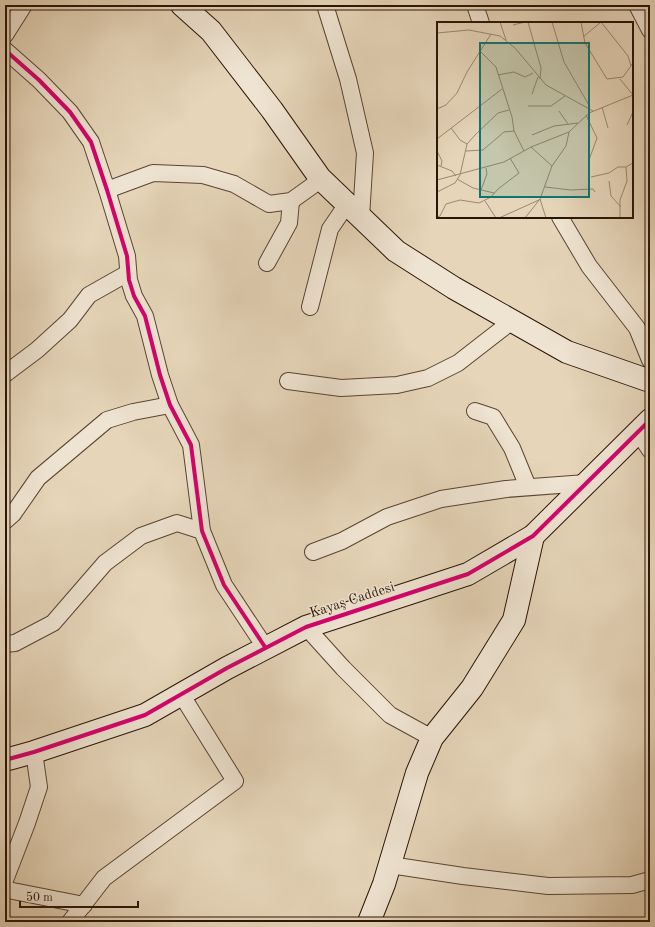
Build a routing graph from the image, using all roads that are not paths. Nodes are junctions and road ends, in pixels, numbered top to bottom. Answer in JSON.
{"nodes":[{"id":1,"x":24,"y":5,"type":"edge"},
{"id":2,"x":182,"y":5,"type":"edge"},
{"id":3,"x":325,"y":5,"type":"edge"},
{"id":4,"x":475,"y":5,"type":"edge"},
{"id":5,"x":637,"y":5,"type":"edge"},
{"id":6,"x":481,"y":22,"type":"edge"},
{"id":7,"x":650,"y":30,"type":"edge"},
{"id":8,"x":5,"y":35,"type":"edge"},
{"id":9,"x":5,"y":50,"type":"edge"},
{"id":10,"x":320,"y":178,"type":"junction"},
{"id":11,"x":107,"y":190,"type":"junction"},
{"id":12,"x":292,"y":201,"type":"junction"},
{"id":13,"x":354,"y":211,"type":"junction"},
{"id":14,"x":561,"y":218,"type":"edge"},
{"id":15,"x":267,"y":263,"type":"dead end"},
{"id":16,"x":128,"y":273,"type":"junction"},
{"id":17,"x":310,"y":307,"type":"dead end"},
{"id":18,"x":512,"y":321,"type":"junction"},
{"id":19,"x":650,"y":360,"type":"edge"},
{"id":20,"x":5,"y":374,"type":"edge"},
{"id":21,"x":288,"y":381,"type":"dead end"},
{"id":22,"x":650,"y":381,"type":"edge"},
{"id":23,"x":170,"y":404,"type":"junction"},
{"id":24,"x":475,"y":411,"type":"dead end"},
{"id":25,"x":644,"y":426,"type":"edge"},
{"id":26,"x":650,"y":450,"type":"edge"},
{"id":27,"x":586,"y":484,"type":"junction"},
{"id":28,"x":528,"y":487,"type":"junction"},
{"id":29,"x":5,"y":521,"type":"edge"},
{"id":30,"x":202,"y":531,"type":"junction"},
{"id":31,"x":532,"y":536,"type":"junction"},
{"id":32,"x":313,"y":552,"type":"dead end"},
{"id":33,"x":306,"y":627,"type":"junction"},
{"id":34,"x":5,"y":644,"type":"edge"},
{"id":35,"x":265,"y":647,"type":"junction"},
{"id":36,"x":182,"y":694,"type":"junction"},
{"id":37,"x":432,"y":738,"type":"junction"},
{"id":38,"x":34,"y":752,"type":"junction"},
{"id":39,"x":5,"y":760,"type":"edge"},
{"id":40,"x":390,"y":865,"type":"junction"},
{"id":41,"x":5,"y":880,"type":"edge"},
{"id":42,"x":650,"y":880,"type":"edge"},
{"id":43,"x":5,"y":888,"type":"edge"},
{"id":44,"x":84,"y":905,"type":"junction"},
{"id":45,"x":70,"y":922,"type":"edge"},
{"id":46,"x":369,"y":922,"type":"edge"}],
"edges":[{"from":1,"to":8,"type":"street"},
{"from":2,"to":10,"type":"street"},
{"from":3,"to":13,"type":"street"},
{"from":4,"to":6,"type":"street"},
{"from":5,"to":7,"type":"street"},
{"from":9,"to":11,"type":"street"},
{"from":10,"to":12,"type":"street"},
{"from":10,"to":13,"type":"street"},
{"from":11,"to":12,"type":"street"},
{"from":11,"to":16,"type":"street"},
{"from":12,"to":15,"type":"street"},
{"from":13,"to":17,"type":"street"},
{"from":13,"to":18,"type":"street"},
{"from":14,"to":19,"type":"street"},
{"from":16,"to":20,"type":"street"},
{"from":16,"to":23,"type":"street"},
{"from":18,"to":21,"type":"street"},
{"from":18,"to":22,"type":"street"},
{"from":23,"to":29,"type":"street"},
{"from":23,"to":30,"type":"street"},
{"from":24,"to":28,"type":"street"},
{"from":25,"to":26,"type":"street"},
{"from":25,"to":27,"type":"street","name":"Kayaş Caddesi"},
{"from":27,"to":28,"type":"street"},
{"from":27,"to":31,"type":"street","name":"Kayaş Caddesi"},
{"from":28,"to":32,"type":"street"},
{"from":30,"to":34,"type":"street"},
{"from":30,"to":35,"type":"street"},
{"from":31,"to":33,"type":"street","name":"Kayaş Caddesi"},
{"from":31,"to":37,"type":"street"},
{"from":33,"to":35,"type":"street","name":"Kayaş Caddesi"},
{"from":33,"to":37,"type":"street"},
{"from":35,"to":36,"type":"street","name":"Kayaş Caddesi"},
{"from":36,"to":38,"type":"street","name":"Kayaş Caddesi"},
{"from":36,"to":44,"type":"street"},
{"from":37,"to":40,"type":"street"},
{"from":38,"to":39,"type":"street","name":"Kayaş Caddesi"},
{"from":38,"to":41,"type":"street"},
{"from":40,"to":42,"type":"street"},
{"from":40,"to":46,"type":"street"},
{"from":43,"to":44,"type":"street"},
{"from":44,"to":45,"type":"street"}]}
